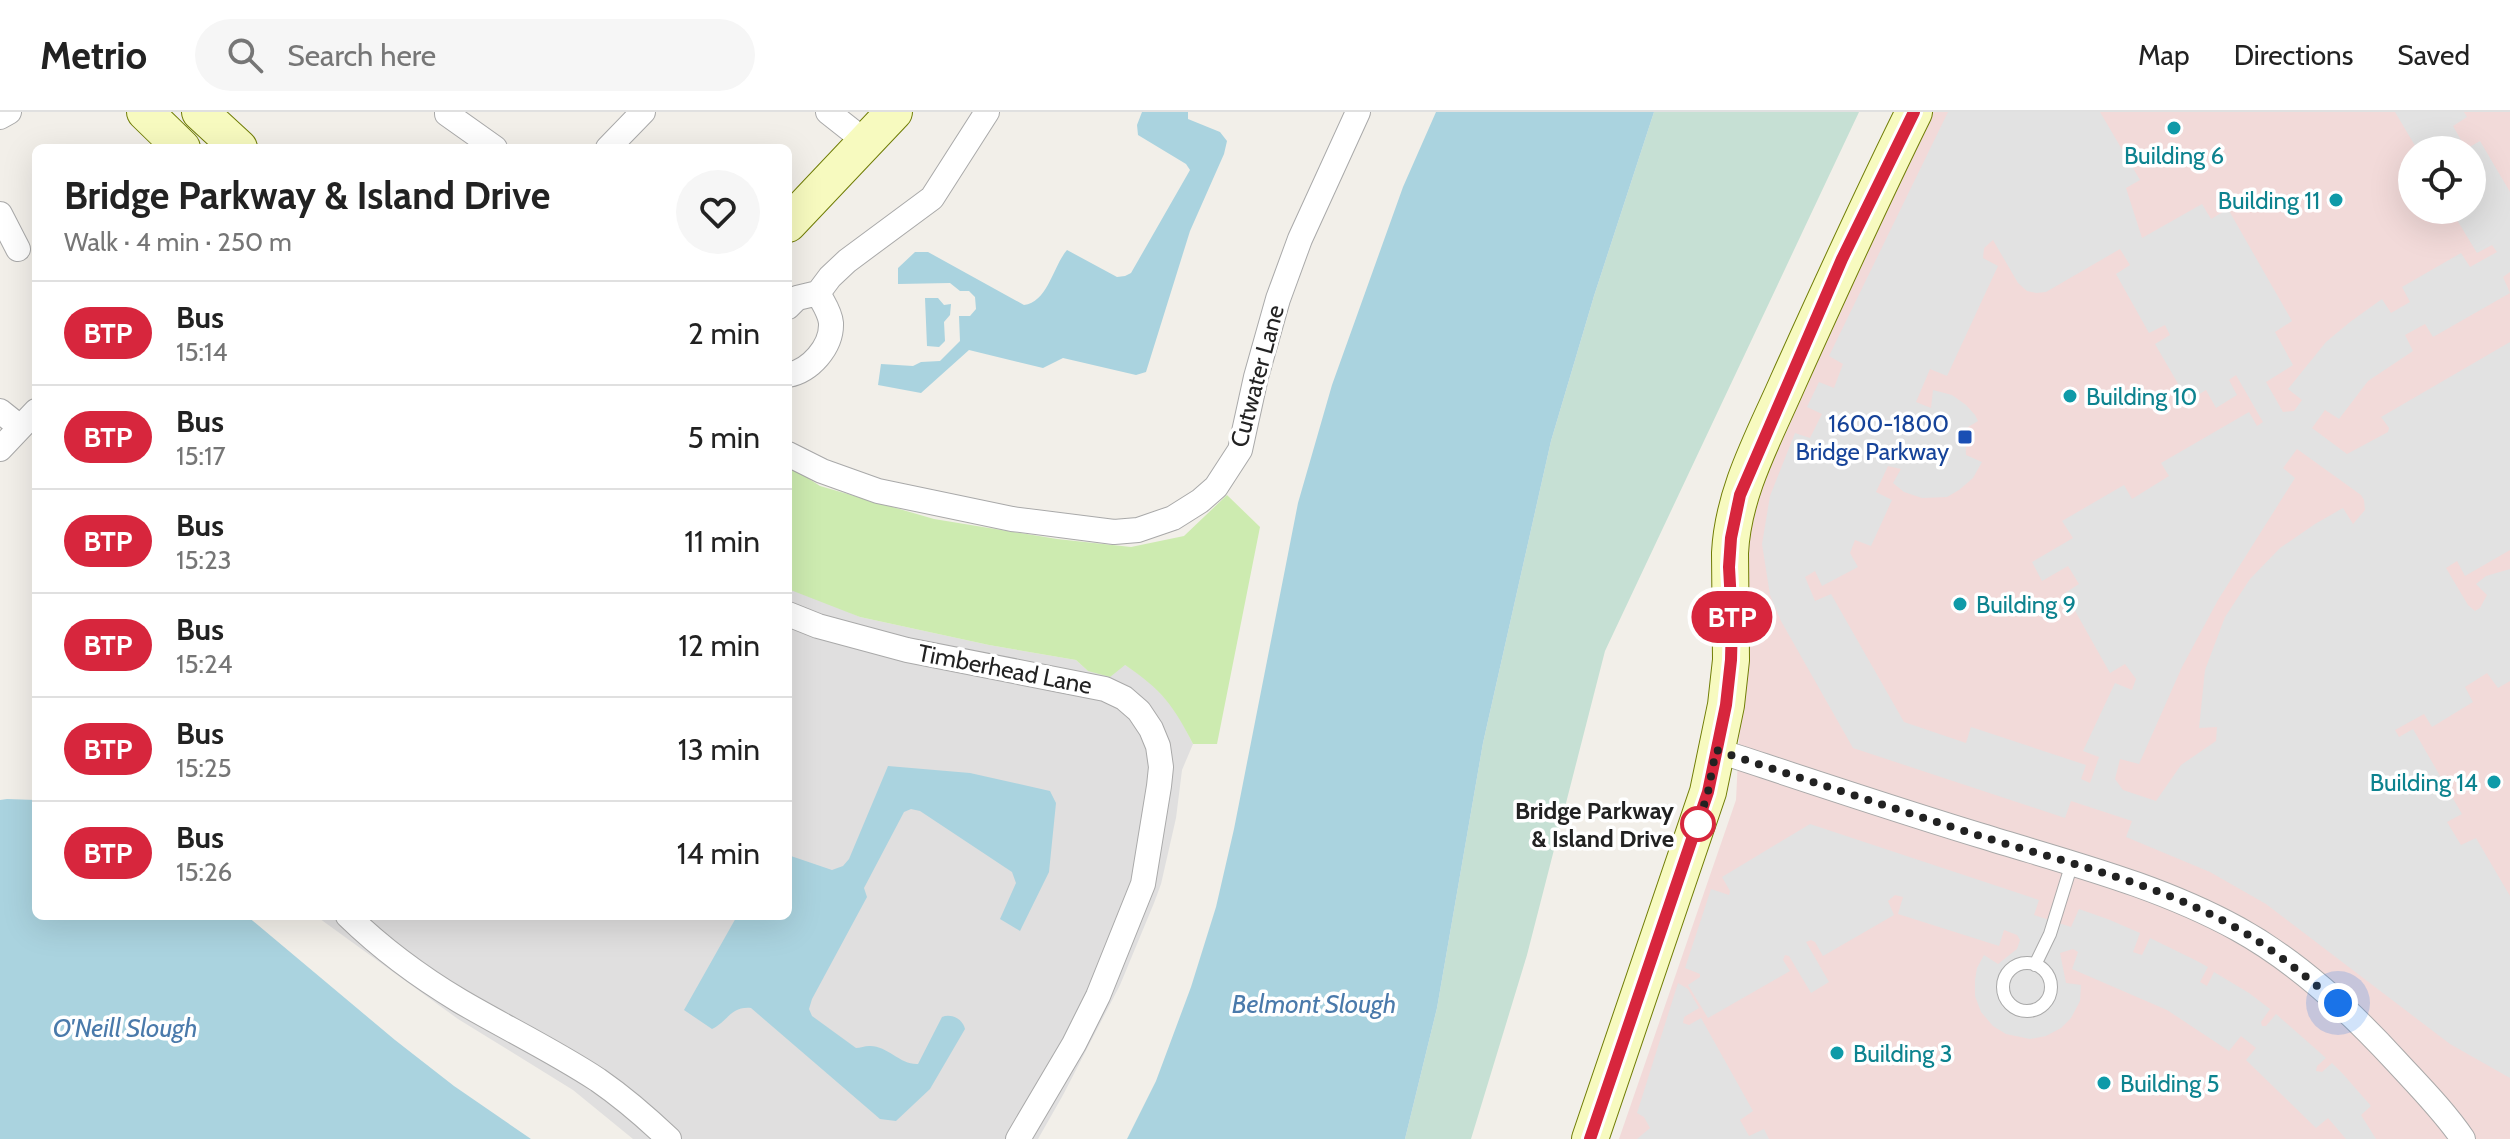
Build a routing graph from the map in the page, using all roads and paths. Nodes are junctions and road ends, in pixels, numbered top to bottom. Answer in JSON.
{"nodes":[{"id":1,"x":9,"y":112,"type":"edge"},
{"id":2,"x":145,"y":112,"type":"edge"},
{"id":3,"x":200,"y":112,"type":"edge"},
{"id":4,"x":643,"y":112,"type":"edge"},
{"id":5,"x":828,"y":112,"type":"edge"},
{"id":6,"x":894,"y":112,"type":"edge"},
{"id":7,"x":987,"y":112,"type":"edge"},
{"id":8,"x":1358,"y":112,"type":"edge"},
{"id":9,"x":1914,"y":112,"type":"edge"},
{"id":10,"x":446,"y":113,"type":"edge"},
{"id":11,"x":0,"y":117,"type":"edge"},
{"id":12,"x":866,"y":142,"type":"junction"},
{"id":13,"x":178,"y":144,"type":"edge"},
{"id":14,"x":235,"y":144,"type":"edge"},
{"id":15,"x":489,"y":144,"type":"edge"},
{"id":16,"x":612,"y":144,"type":"edge"},
{"id":17,"x":0,"y":214,"type":"edge"},
{"id":18,"x":792,"y":220,"type":"edge"},
{"id":19,"x":18,"y":249,"type":"dead end"},
{"id":20,"x":818,"y":293,"type":"junction"},
{"id":21,"x":792,"y":303,"type":"edge"},
{"id":22,"x":792,"y":374,"type":"edge"},
{"id":23,"x":0,"y":411,"type":"edge"},
{"id":24,"x":28,"y":419,"type":"edge"},
{"id":25,"x":0,"y":449,"type":"edge"},
{"id":26,"x":792,"y":456,"type":"edge"},
{"id":27,"x":792,"y":615,"type":"edge"},
{"id":28,"x":1716,"y":750,"type":"junction"},
{"id":29,"x":2072,"y":863,"type":"junction"},
{"id":30,"x":353,"y":920,"type":"edge"},
{"id":31,"x":2035,"y":965,"type":"dead end"},
{"id":32,"x":669,"y":1139,"type":"edge"},
{"id":33,"x":1018,"y":1139,"type":"edge"},
{"id":34,"x":1590,"y":1139,"type":"edge"},
{"id":35,"x":2463,"y":1139,"type":"edge"}],
"edges":[{"from":1,"to":11,"type":"street"},
{"from":2,"to":13,"type":"street"},
{"from":3,"to":14,"type":"street"},
{"from":4,"to":16,"type":"street"},
{"from":5,"to":12,"type":"street"},
{"from":6,"to":12,"type":"street"},
{"from":7,"to":20,"type":"street"},
{"from":8,"to":26,"type":"street","name":"Cutwater Lane"},
{"from":9,"to":28,"type":"street"},
{"from":10,"to":15,"type":"street"},
{"from":12,"to":18,"type":"street"},
{"from":17,"to":19,"type":"street"},
{"from":20,"to":21,"type":"street"},
{"from":20,"to":22,"type":"street"},
{"from":23,"to":24,"type":"street"},
{"from":24,"to":25,"type":"street"},
{"from":27,"to":33,"type":"street","name":"Timberhead Lane"},
{"from":28,"to":29,"type":"street"},
{"from":28,"to":34,"type":"street"},
{"from":29,"to":31,"type":"lane"},
{"from":29,"to":35,"type":"street"},
{"from":30,"to":32,"type":"street"}]}
